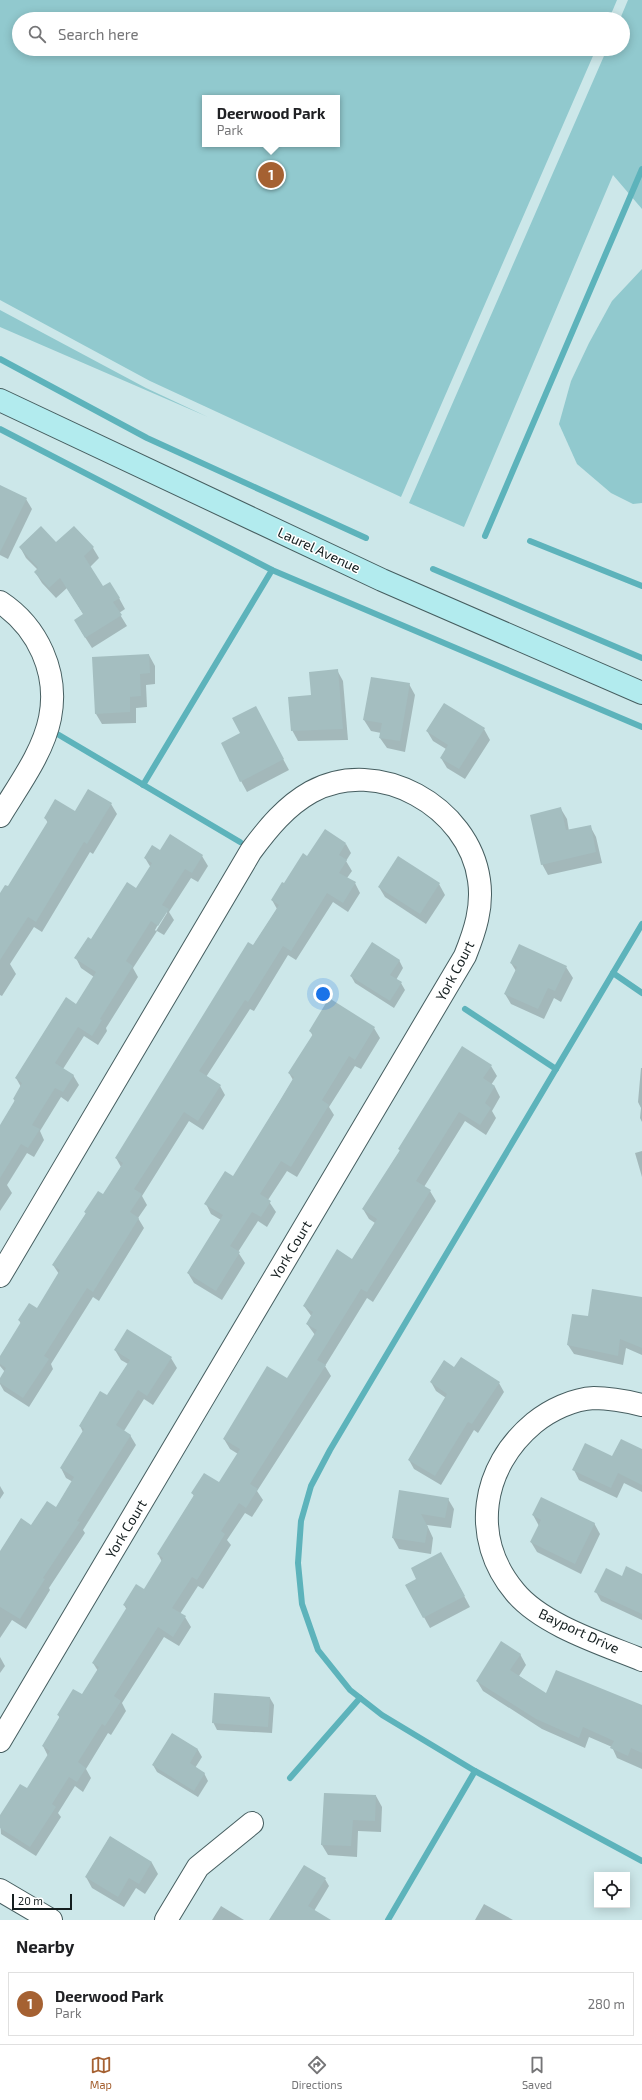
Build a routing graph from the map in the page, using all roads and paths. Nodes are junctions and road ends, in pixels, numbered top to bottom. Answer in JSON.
{"nodes":[{"id":1,"x":0,"y":400,"type":"edge"},
{"id":2,"x":0,"y":602,"type":"edge"},
{"id":3,"x":642,"y":693,"type":"edge"},
{"id":4,"x":0,"y":816,"type":"edge"},
{"id":5,"x":0,"y":1276,"type":"edge"},
{"id":6,"x":642,"y":1405,"type":"edge"},
{"id":7,"x":642,"y":1660,"type":"edge"},
{"id":8,"x":0,"y":1741,"type":"edge"},
{"id":9,"x":252,"y":1823,"type":"dead end"},
{"id":10,"x":0,"y":1890,"type":"edge"},
{"id":11,"x":38,"y":1917,"type":"edge"},
{"id":12,"x":166,"y":1920,"type":"edge"}],
"edges":[{"from":1,"to":3,"type":"main road","name":"Laurel Avenue"},
{"from":2,"to":4,"type":"street"},
{"from":5,"to":8,"type":"street","name":"York Court"},
{"from":6,"to":7,"type":"street","name":"Bayport Drive"},
{"from":9,"to":12,"type":"street"},
{"from":10,"to":11,"type":"street"}]}
